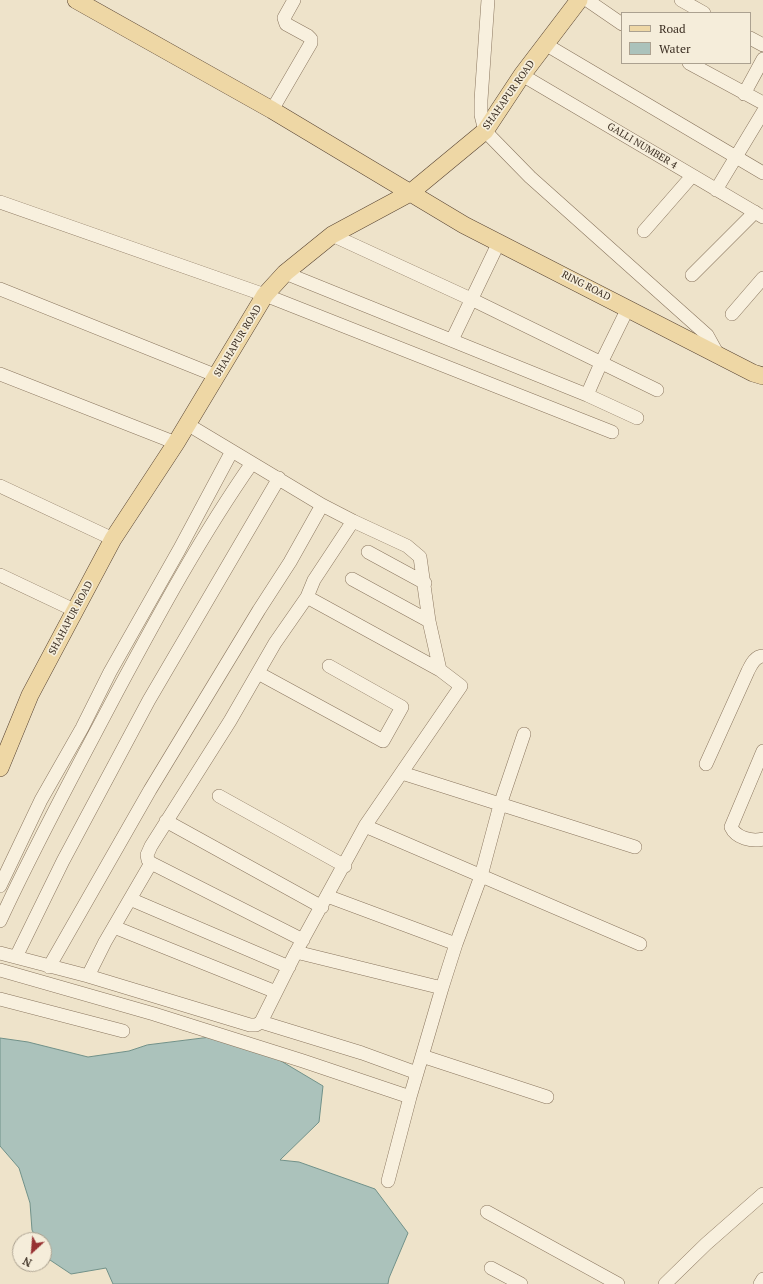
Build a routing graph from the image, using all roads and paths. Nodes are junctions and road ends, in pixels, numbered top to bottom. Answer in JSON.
{"nodes":[{"id":1,"x":76,"y":0,"type":"edge"},
{"id":2,"x":294,"y":0,"type":"edge"},
{"id":3,"x":488,"y":0,"type":"edge"},
{"id":4,"x":579,"y":0,"type":"edge"},
{"id":5,"x":587,"y":0,"type":"edge"},
{"id":6,"x":681,"y":0,"type":"edge"},
{"id":7,"x":702,"y":12,"type":"edge"},
{"id":8,"x":621,"y":23,"type":"edge"},
{"id":9,"x":751,"y":39,"type":"edge"},
{"id":10,"x":545,"y":44,"type":"junction"},
{"id":11,"x":763,"y":45,"type":"edge"},
{"id":12,"x":763,"y":59,"type":"edge"},
{"id":13,"x":691,"y":64,"type":"edge"},
{"id":14,"x":522,"y":75,"type":"junction"},
{"id":15,"x":744,"y":94,"type":"junction"},
{"id":16,"x":763,"y":103,"type":"edge"},
{"id":17,"x":272,"y":110,"type":"junction"},
{"id":18,"x":763,"y":112,"type":"edge"},
{"id":19,"x":485,"y":131,"type":"junction"},
{"id":20,"x":737,"y":157,"type":"junction"},
{"id":21,"x":763,"y":173,"type":"edge"},
{"id":22,"x":692,"y":176,"type":"junction"},
{"id":23,"x":716,"y":190,"type":"junction"},
{"id":24,"x":410,"y":193,"type":"junction"},
{"id":25,"x":0,"y":202,"type":"edge"},
{"id":26,"x":759,"y":215,"type":"edge"},
{"id":27,"x":644,"y":231,"type":"dead end"},
{"id":28,"x":332,"y":235,"type":"junction"},
{"id":29,"x":498,"y":242,"type":"junction"},
{"id":30,"x":285,"y":273,"type":"junction"},
{"id":31,"x":692,"y":275,"type":"dead end"},
{"id":32,"x":763,"y":278,"type":"edge"},
{"id":33,"x":0,"y":289,"type":"edge"},
{"id":34,"x":265,"y":295,"type":"junction"},
{"id":35,"x":471,"y":299,"type":"junction"},
{"id":36,"x":628,"y":308,"type":"junction"},
{"id":37,"x":732,"y":314,"type":"dead end"},
{"id":38,"x":452,"y":340,"type":"junction"},
{"id":39,"x":717,"y":353,"type":"junction"},
{"id":40,"x":601,"y":363,"type":"junction"},
{"id":41,"x":0,"y":374,"type":"edge"},
{"id":42,"x":217,"y":376,"type":"junction"},
{"id":43,"x":763,"y":376,"type":"edge"},
{"id":44,"x":657,"y":390,"type":"dead end"},
{"id":45,"x":587,"y":395,"type":"junction"},
{"id":46,"x":637,"y":418,"type":"dead end"},
{"id":47,"x":187,"y":424,"type":"junction"},
{"id":48,"x":612,"y":432,"type":"dead end"},
{"id":49,"x":176,"y":443,"type":"junction"},
{"id":50,"x":232,"y":451,"type":"junction"},
{"id":51,"x":252,"y":463,"type":"junction"},
{"id":52,"x":279,"y":478,"type":"junction"},
{"id":53,"x":0,"y":486,"type":"edge"},
{"id":54,"x":322,"y":505,"type":"junction"},
{"id":55,"x":353,"y":521,"type":"junction"},
{"id":56,"x":113,"y":539,"type":"junction"},
{"id":57,"x":368,"y":552,"type":"dead end"},
{"id":58,"x":0,"y":575,"type":"edge"},
{"id":59,"x":352,"y":579,"type":"dead end"},
{"id":60,"x":424,"y":584,"type":"junction"},
{"id":61,"x":307,"y":598,"type":"junction"},
{"id":62,"x":74,"y":610,"type":"junction"},
{"id":63,"x":429,"y":621,"type":"junction"},
{"id":64,"x":763,"y":656,"type":"edge"},
{"id":65,"x":329,"y":666,"type":"dead end"},
{"id":66,"x":440,"y":670,"type":"junction"},
{"id":67,"x":258,"y":673,"type":"junction"},
{"id":68,"x":524,"y":734,"type":"dead end"},
{"id":69,"x":763,"y":751,"type":"edge"},
{"id":70,"x":706,"y":764,"type":"dead end"},
{"id":71,"x":0,"y":768,"type":"edge"},
{"id":72,"x":402,"y":773,"type":"junction"},
{"id":73,"x":218,"y":796,"type":"dead end"},
{"id":74,"x":500,"y":805,"type":"junction"},
{"id":75,"x":166,"y":821,"type":"junction"},
{"id":76,"x":365,"y":826,"type":"junction"},
{"id":77,"x":763,"y":839,"type":"edge"},
{"id":78,"x":635,"y":847,"type":"dead end"},
{"id":79,"x":151,"y":863,"type":"junction"},
{"id":80,"x":345,"y":866,"type":"junction"},
{"id":81,"x":481,"y":876,"type":"junction"},
{"id":82,"x":0,"y":886,"type":"edge"},
{"id":83,"x":130,"y":899,"type":"junction"},
{"id":84,"x":325,"y":901,"type":"junction"},
{"id":85,"x":0,"y":921,"type":"edge"},
{"id":86,"x":114,"y":927,"type":"junction"},
{"id":87,"x":303,"y":940,"type":"junction"},
{"id":88,"x":456,"y":944,"type":"junction"},
{"id":89,"x":640,"y":944,"type":"dead end"},
{"id":90,"x":296,"y":952,"type":"junction"},
{"id":91,"x":0,"y":953,"type":"edge"},
{"id":92,"x":16,"y":957,"type":"junction"},
{"id":93,"x":49,"y":967,"type":"junction"},
{"id":94,"x":289,"y":967,"type":"junction"},
{"id":95,"x":0,"y":970,"type":"edge"},
{"id":96,"x":88,"y":976,"type":"junction"},
{"id":97,"x":442,"y":988,"type":"junction"},
{"id":98,"x":276,"y":992,"type":"junction"},
{"id":99,"x":0,"y":999,"type":"edge"},
{"id":100,"x":261,"y":1022,"type":"junction"},
{"id":101,"x":123,"y":1032,"type":"dead end"},
{"id":102,"x":422,"y":1056,"type":"junction"},
{"id":103,"x":417,"y":1073,"type":"junction"},
{"id":104,"x":410,"y":1097,"type":"junction"},
{"id":105,"x":547,"y":1097,"type":"dead end"},
{"id":106,"x":388,"y":1181,"type":"dead end"},
{"id":107,"x":763,"y":1194,"type":"edge"},
{"id":108,"x":487,"y":1212,"type":"dead end"},
{"id":109,"x":490,"y":1268,"type":"dead end"},
{"id":110,"x":763,"y":1279,"type":"edge"},
{"id":111,"x":521,"y":1284,"type":"edge"},
{"id":112,"x":618,"y":1284,"type":"edge"},
{"id":113,"x":665,"y":1284,"type":"edge"},
{"id":114,"x":760,"y":1284,"type":"edge"}],
"edges":[{"from":1,"to":17,"type":"main road","name":"RING ROAD"},
{"from":2,"to":17,"type":"street"},
{"from":3,"to":19,"type":"street"},
{"from":4,"to":10,"type":"main road","name":"SHAHAPUR ROAD"},
{"from":5,"to":8,"type":"street"},
{"from":6,"to":7,"type":"street"},
{"from":9,"to":11,"type":"street"},
{"from":10,"to":14,"type":"main road","name":"SHAHAPUR ROAD"},
{"from":10,"to":20,"type":"street"},
{"from":12,"to":15,"type":"street"},
{"from":13,"to":15,"type":"street"},
{"from":14,"to":19,"type":"main road","name":"SHAHAPUR ROAD"},
{"from":14,"to":22,"type":"street","name":"GALLI NUMBER 4"},
{"from":15,"to":16,"type":"street"},
{"from":17,"to":24,"type":"main road","name":"RING ROAD"},
{"from":18,"to":20,"type":"street"},
{"from":19,"to":24,"type":"main road","name":"SHAHAPUR ROAD"},
{"from":19,"to":39,"type":"street"},
{"from":20,"to":21,"type":"street"},
{"from":20,"to":23,"type":"street"},
{"from":22,"to":23,"type":"street","name":"GALLI NUMBER 4"},
{"from":22,"to":27,"type":"street"},
{"from":23,"to":26,"type":"street","name":"GALLI NUMBER 4"},
{"from":24,"to":28,"type":"main road","name":"SHAHAPUR ROAD"},
{"from":24,"to":29,"type":"main road","name":"RING ROAD"},
{"from":25,"to":34,"type":"street"},
{"from":26,"to":31,"type":"street"},
{"from":28,"to":30,"type":"main road","name":"SHAHAPUR ROAD"},
{"from":28,"to":35,"type":"street"},
{"from":29,"to":35,"type":"street"},
{"from":29,"to":36,"type":"main road","name":"RING ROAD"},
{"from":30,"to":34,"type":"main road","name":"SHAHAPUR ROAD"},
{"from":30,"to":38,"type":"street"},
{"from":32,"to":37,"type":"street"},
{"from":33,"to":42,"type":"street"},
{"from":34,"to":42,"type":"main road","name":"SHAHAPUR ROAD"},
{"from":34,"to":48,"type":"street"},
{"from":35,"to":38,"type":"street"},
{"from":35,"to":40,"type":"street"},
{"from":36,"to":39,"type":"main road","name":"RING ROAD"},
{"from":36,"to":40,"type":"street"},
{"from":38,"to":45,"type":"street"},
{"from":39,"to":43,"type":"main road","name":"RING ROAD"},
{"from":40,"to":44,"type":"street"},
{"from":40,"to":45,"type":"street"},
{"from":41,"to":49,"type":"street"},
{"from":42,"to":47,"type":"main road","name":"SHAHAPUR ROAD"},
{"from":45,"to":46,"type":"street"},
{"from":47,"to":49,"type":"main road","name":"SHAHAPUR ROAD"},
{"from":47,"to":50,"type":"street"},
{"from":49,"to":56,"type":"main road","name":"SHAHAPUR ROAD"},
{"from":50,"to":51,"type":"street"},
{"from":50,"to":82,"type":"street"},
{"from":51,"to":52,"type":"street"},
{"from":51,"to":85,"type":"street"},
{"from":52,"to":54,"type":"street"},
{"from":52,"to":92,"type":"street"},
{"from":53,"to":56,"type":"street"},
{"from":54,"to":55,"type":"street"},
{"from":54,"to":93,"type":"street"},
{"from":55,"to":60,"type":"street"},
{"from":55,"to":61,"type":"street"},
{"from":56,"to":62,"type":"main road","name":"SHAHAPUR ROAD"},
{"from":57,"to":60,"type":"street"},
{"from":58,"to":62,"type":"street"},
{"from":59,"to":63,"type":"street"},
{"from":60,"to":63,"type":"street"},
{"from":61,"to":66,"type":"street"},
{"from":61,"to":67,"type":"street"},
{"from":62,"to":71,"type":"main road","name":"SHAHAPUR ROAD"},
{"from":63,"to":66,"type":"street"},
{"from":64,"to":70,"type":"street"},
{"from":65,"to":67,"type":"street"},
{"from":66,"to":72,"type":"street"},
{"from":67,"to":75,"type":"street"},
{"from":68,"to":74,"type":"street"},
{"from":69,"to":77,"type":"street"},
{"from":72,"to":74,"type":"street"},
{"from":72,"to":76,"type":"street"},
{"from":73,"to":80,"type":"street"},
{"from":74,"to":78,"type":"street"},
{"from":74,"to":81,"type":"street"},
{"from":75,"to":79,"type":"street"},
{"from":75,"to":84,"type":"street"},
{"from":76,"to":80,"type":"street"},
{"from":76,"to":81,"type":"street"},
{"from":79,"to":83,"type":"street"},
{"from":79,"to":87,"type":"street"},
{"from":80,"to":84,"type":"street"},
{"from":81,"to":88,"type":"street"},
{"from":81,"to":89,"type":"street"},
{"from":83,"to":86,"type":"street"},
{"from":83,"to":94,"type":"street"},
{"from":84,"to":87,"type":"street"},
{"from":84,"to":88,"type":"street"},
{"from":86,"to":96,"type":"street"},
{"from":86,"to":98,"type":"street"},
{"from":87,"to":90,"type":"street"},
{"from":88,"to":97,"type":"street"},
{"from":90,"to":94,"type":"street"},
{"from":90,"to":97,"type":"street"},
{"from":91,"to":92,"type":"street"},
{"from":92,"to":93,"type":"street"},
{"from":93,"to":96,"type":"street"},
{"from":94,"to":98,"type":"street"},
{"from":95,"to":104,"type":"street"},
{"from":96,"to":100,"type":"street"},
{"from":97,"to":102,"type":"street"},
{"from":98,"to":100,"type":"street"},
{"from":99,"to":101,"type":"street"},
{"from":100,"to":103,"type":"street"},
{"from":102,"to":103,"type":"street"},
{"from":102,"to":105,"type":"street"},
{"from":103,"to":104,"type":"street"},
{"from":104,"to":106,"type":"street"},
{"from":107,"to":113,"type":"street"},
{"from":108,"to":112,"type":"street"},
{"from":109,"to":111,"type":"street"},
{"from":110,"to":114,"type":"street"}]}
